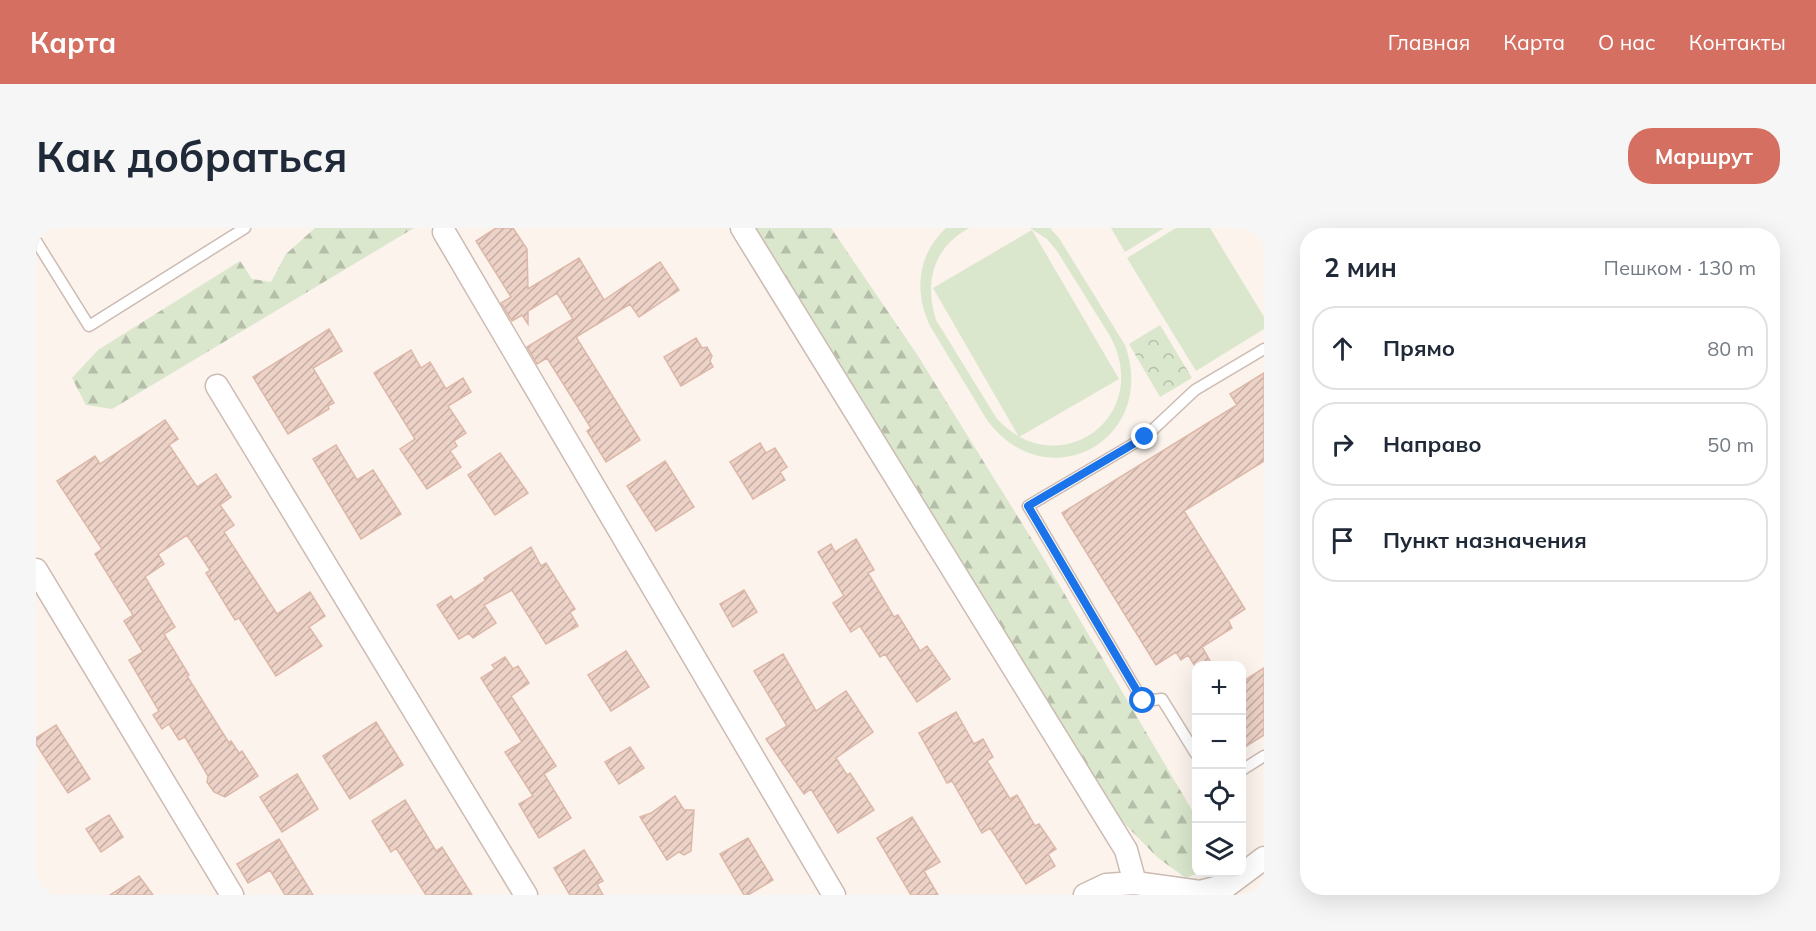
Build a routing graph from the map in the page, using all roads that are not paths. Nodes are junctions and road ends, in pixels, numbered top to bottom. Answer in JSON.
{"nodes":[{"id":1,"x":245,"y":228,"type":"edge"},
{"id":2,"x":742,"y":228,"type":"edge"},
{"id":3,"x":444,"y":232,"type":"dead end"},
{"id":4,"x":36,"y":241,"type":"edge"},
{"id":5,"x":1264,"y":349,"type":"edge"},
{"id":6,"x":217,"y":386,"type":"dead end"},
{"id":7,"x":36,"y":570,"type":"edge"},
{"id":8,"x":1192,"y":746,"type":"edge"},
{"id":9,"x":1264,"y":756,"type":"edge"},
{"id":10,"x":1244,"y":769,"type":"edge"},
{"id":11,"x":1264,"y":858,"type":"edge"},
{"id":12,"x":1135,"y":883,"type":"junction"},
{"id":13,"x":1223,"y":890,"type":"edge"},
{"id":14,"x":232,"y":895,"type":"edge"},
{"id":15,"x":526,"y":895,"type":"edge"},
{"id":16,"x":834,"y":895,"type":"edge"},
{"id":17,"x":1085,"y":895,"type":"edge"}],
"edges":[{"from":1,"to":4,"type":"lane"},
{"from":2,"to":12,"type":"street"},
{"from":3,"to":16,"type":"street"},
{"from":5,"to":8,"type":"lane"},
{"from":6,"to":15,"type":"street"},
{"from":7,"to":14,"type":"street"},
{"from":9,"to":10,"type":"lane"},
{"from":11,"to":13,"type":"street"},
{"from":12,"to":13,"type":"street"},
{"from":12,"to":17,"type":"street"}]}
